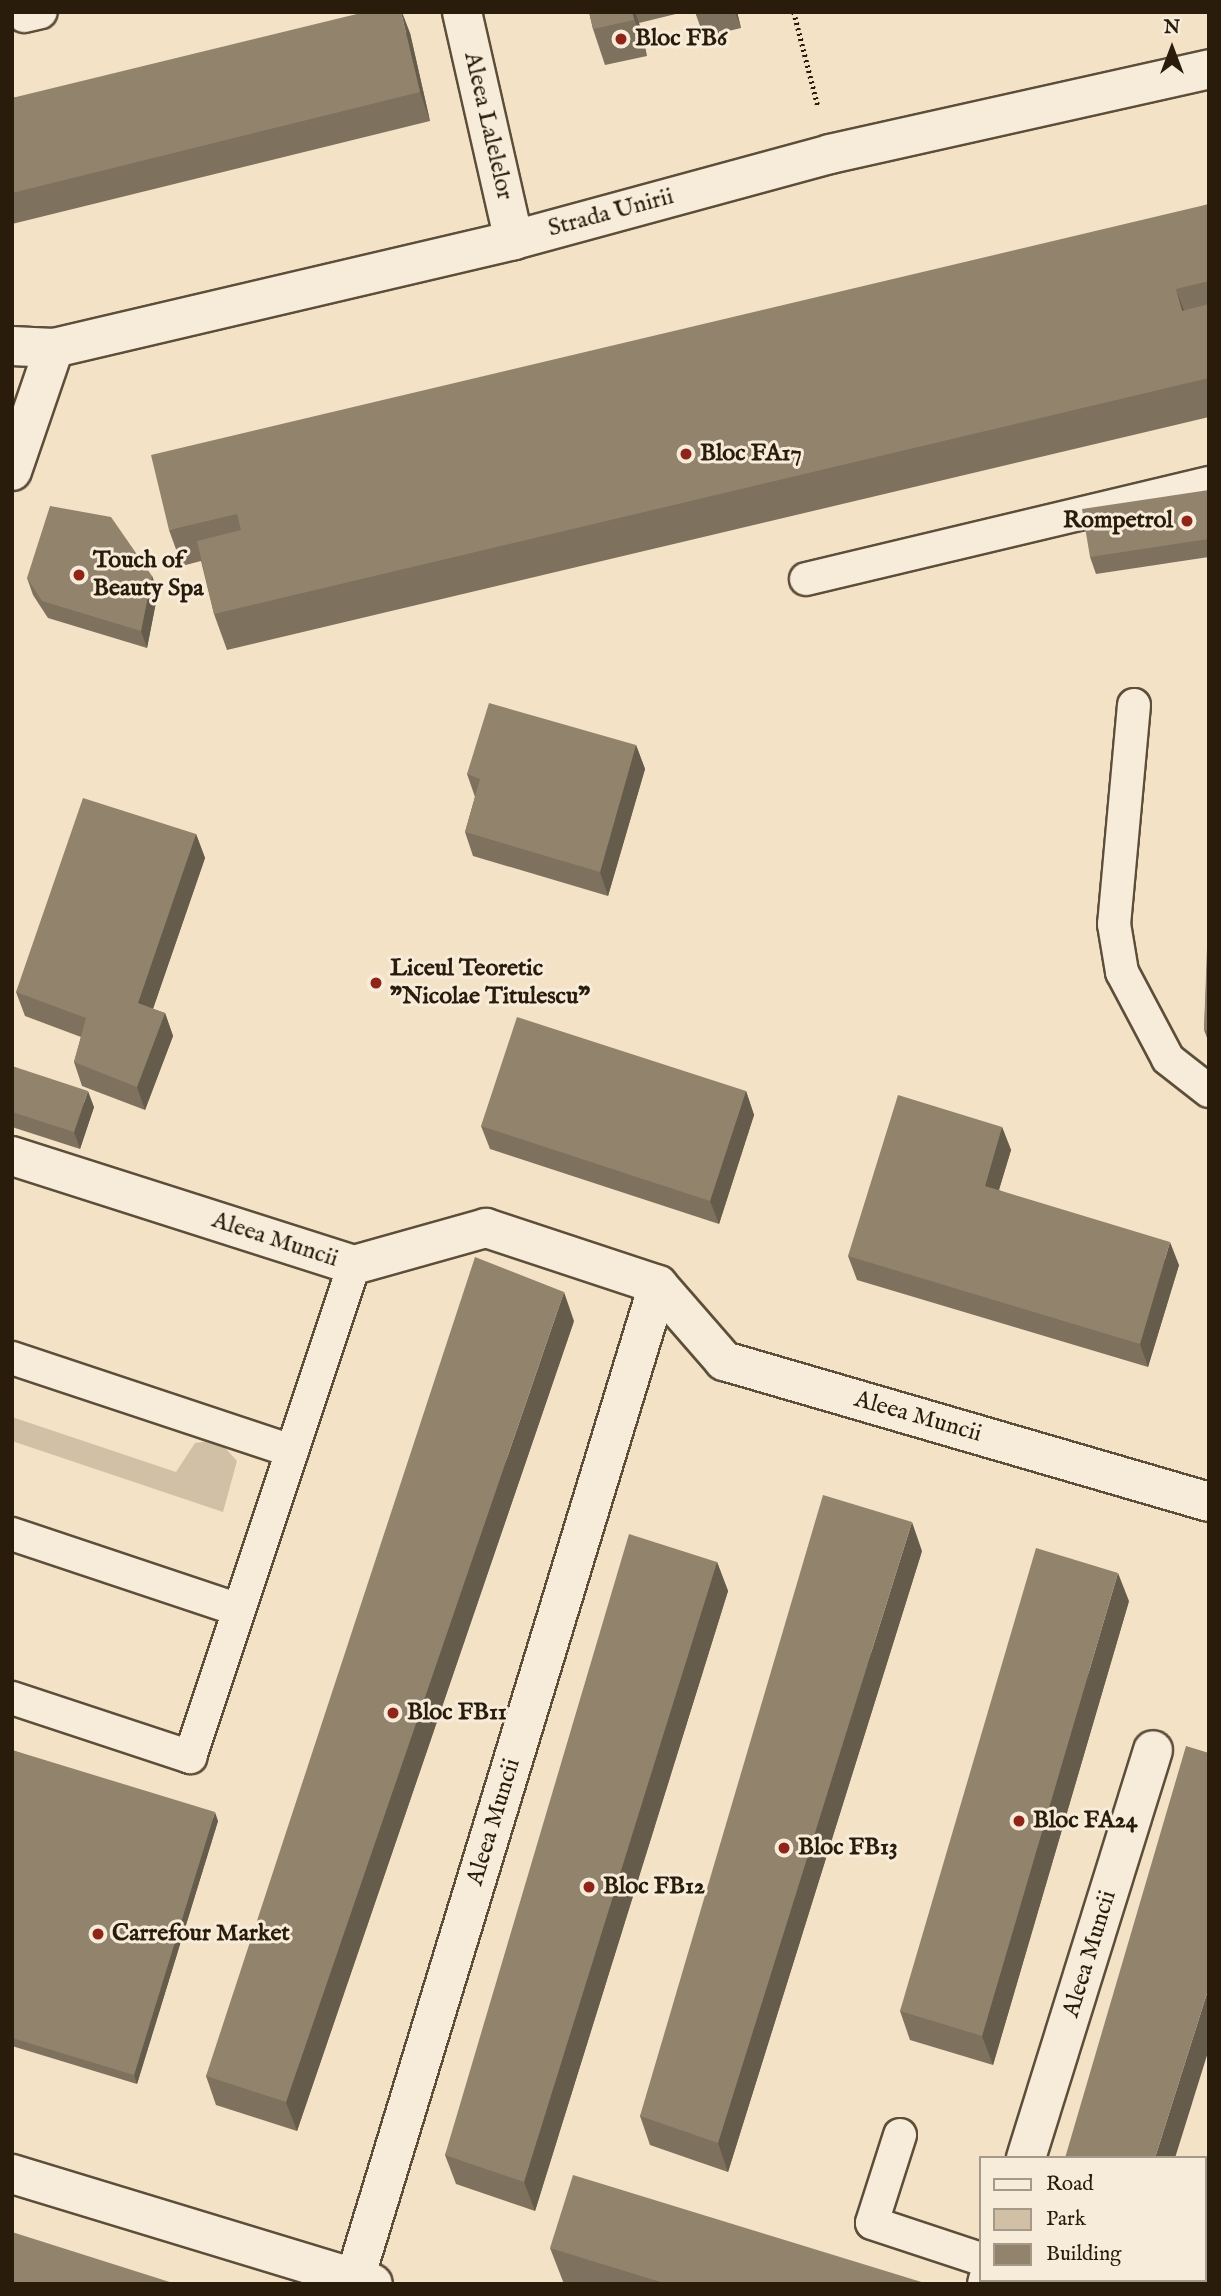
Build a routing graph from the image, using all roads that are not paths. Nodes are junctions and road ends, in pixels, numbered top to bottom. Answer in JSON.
{"nodes":[{"id":1,"x":462,"y":12,"type":"edge"},
{"id":2,"x":1209,"y":69,"type":"edge"},
{"id":3,"x":514,"y":240,"type":"junction"},
{"id":4,"x":12,"y":346,"type":"edge"},
{"id":5,"x":54,"y":348,"type":"junction"},
{"id":6,"x":12,"y":471,"type":"edge"},
{"id":7,"x":1209,"y":483,"type":"edge"},
{"id":8,"x":806,"y":579,"type":"dead end"},
{"id":9,"x":1134,"y":705,"type":"dead end"},
{"id":10,"x":1209,"y":1091,"type":"edge"},
{"id":11,"x":12,"y":1156,"type":"edge"},
{"id":12,"x":354,"y":1265,"type":"junction"},
{"id":13,"x":657,"y":1285,"type":"junction"},
{"id":14,"x":12,"y":1357,"type":"edge"},
{"id":15,"x":292,"y":1451,"type":"junction"},
{"id":16,"x":1209,"y":1502,"type":"edge"},
{"id":17,"x":12,"y":1534,"type":"edge"},
{"id":18,"x":239,"y":1610,"type":"junction"},
{"id":19,"x":12,"y":1698,"type":"edge"},
{"id":20,"x":1153,"y":1750,"type":"dead end"},
{"id":21,"x":900,"y":2136,"type":"dead end"},
{"id":22,"x":1027,"y":2156,"type":"edge"},
{"id":23,"x":12,"y":2174,"type":"edge"},
{"id":24,"x":979,"y":2258,"type":"edge"},
{"id":25,"x":364,"y":2281,"type":"edge"}],
"edges":[{"from":1,"to":3,"type":"street","name":"Aleea Lalelelor"},
{"from":2,"to":3,"type":"street","name":"Strada Unirii"},
{"from":3,"to":5,"type":"street","name":"Strada Unirii"},
{"from":4,"to":5,"type":"street","name":"Strada Unirii"},
{"from":5,"to":6,"type":"street"},
{"from":7,"to":8,"type":"lane"},
{"from":9,"to":10,"type":"lane"},
{"from":11,"to":12,"type":"street","name":"Aleea Muncii"},
{"from":12,"to":13,"type":"street","name":"Aleea Muncii"},
{"from":12,"to":15,"type":"lane"},
{"from":13,"to":16,"type":"street","name":"Aleea Muncii"},
{"from":13,"to":25,"type":"street","name":"Aleea Muncii"},
{"from":14,"to":15,"type":"lane"},
{"from":15,"to":18,"type":"lane"},
{"from":17,"to":18,"type":"lane"},
{"from":18,"to":19,"type":"lane"},
{"from":20,"to":22,"type":"street","name":"Aleea Muncii"},
{"from":21,"to":24,"type":"lane"},
{"from":23,"to":25,"type":"street","name":"Aleea Muncii"}]}
